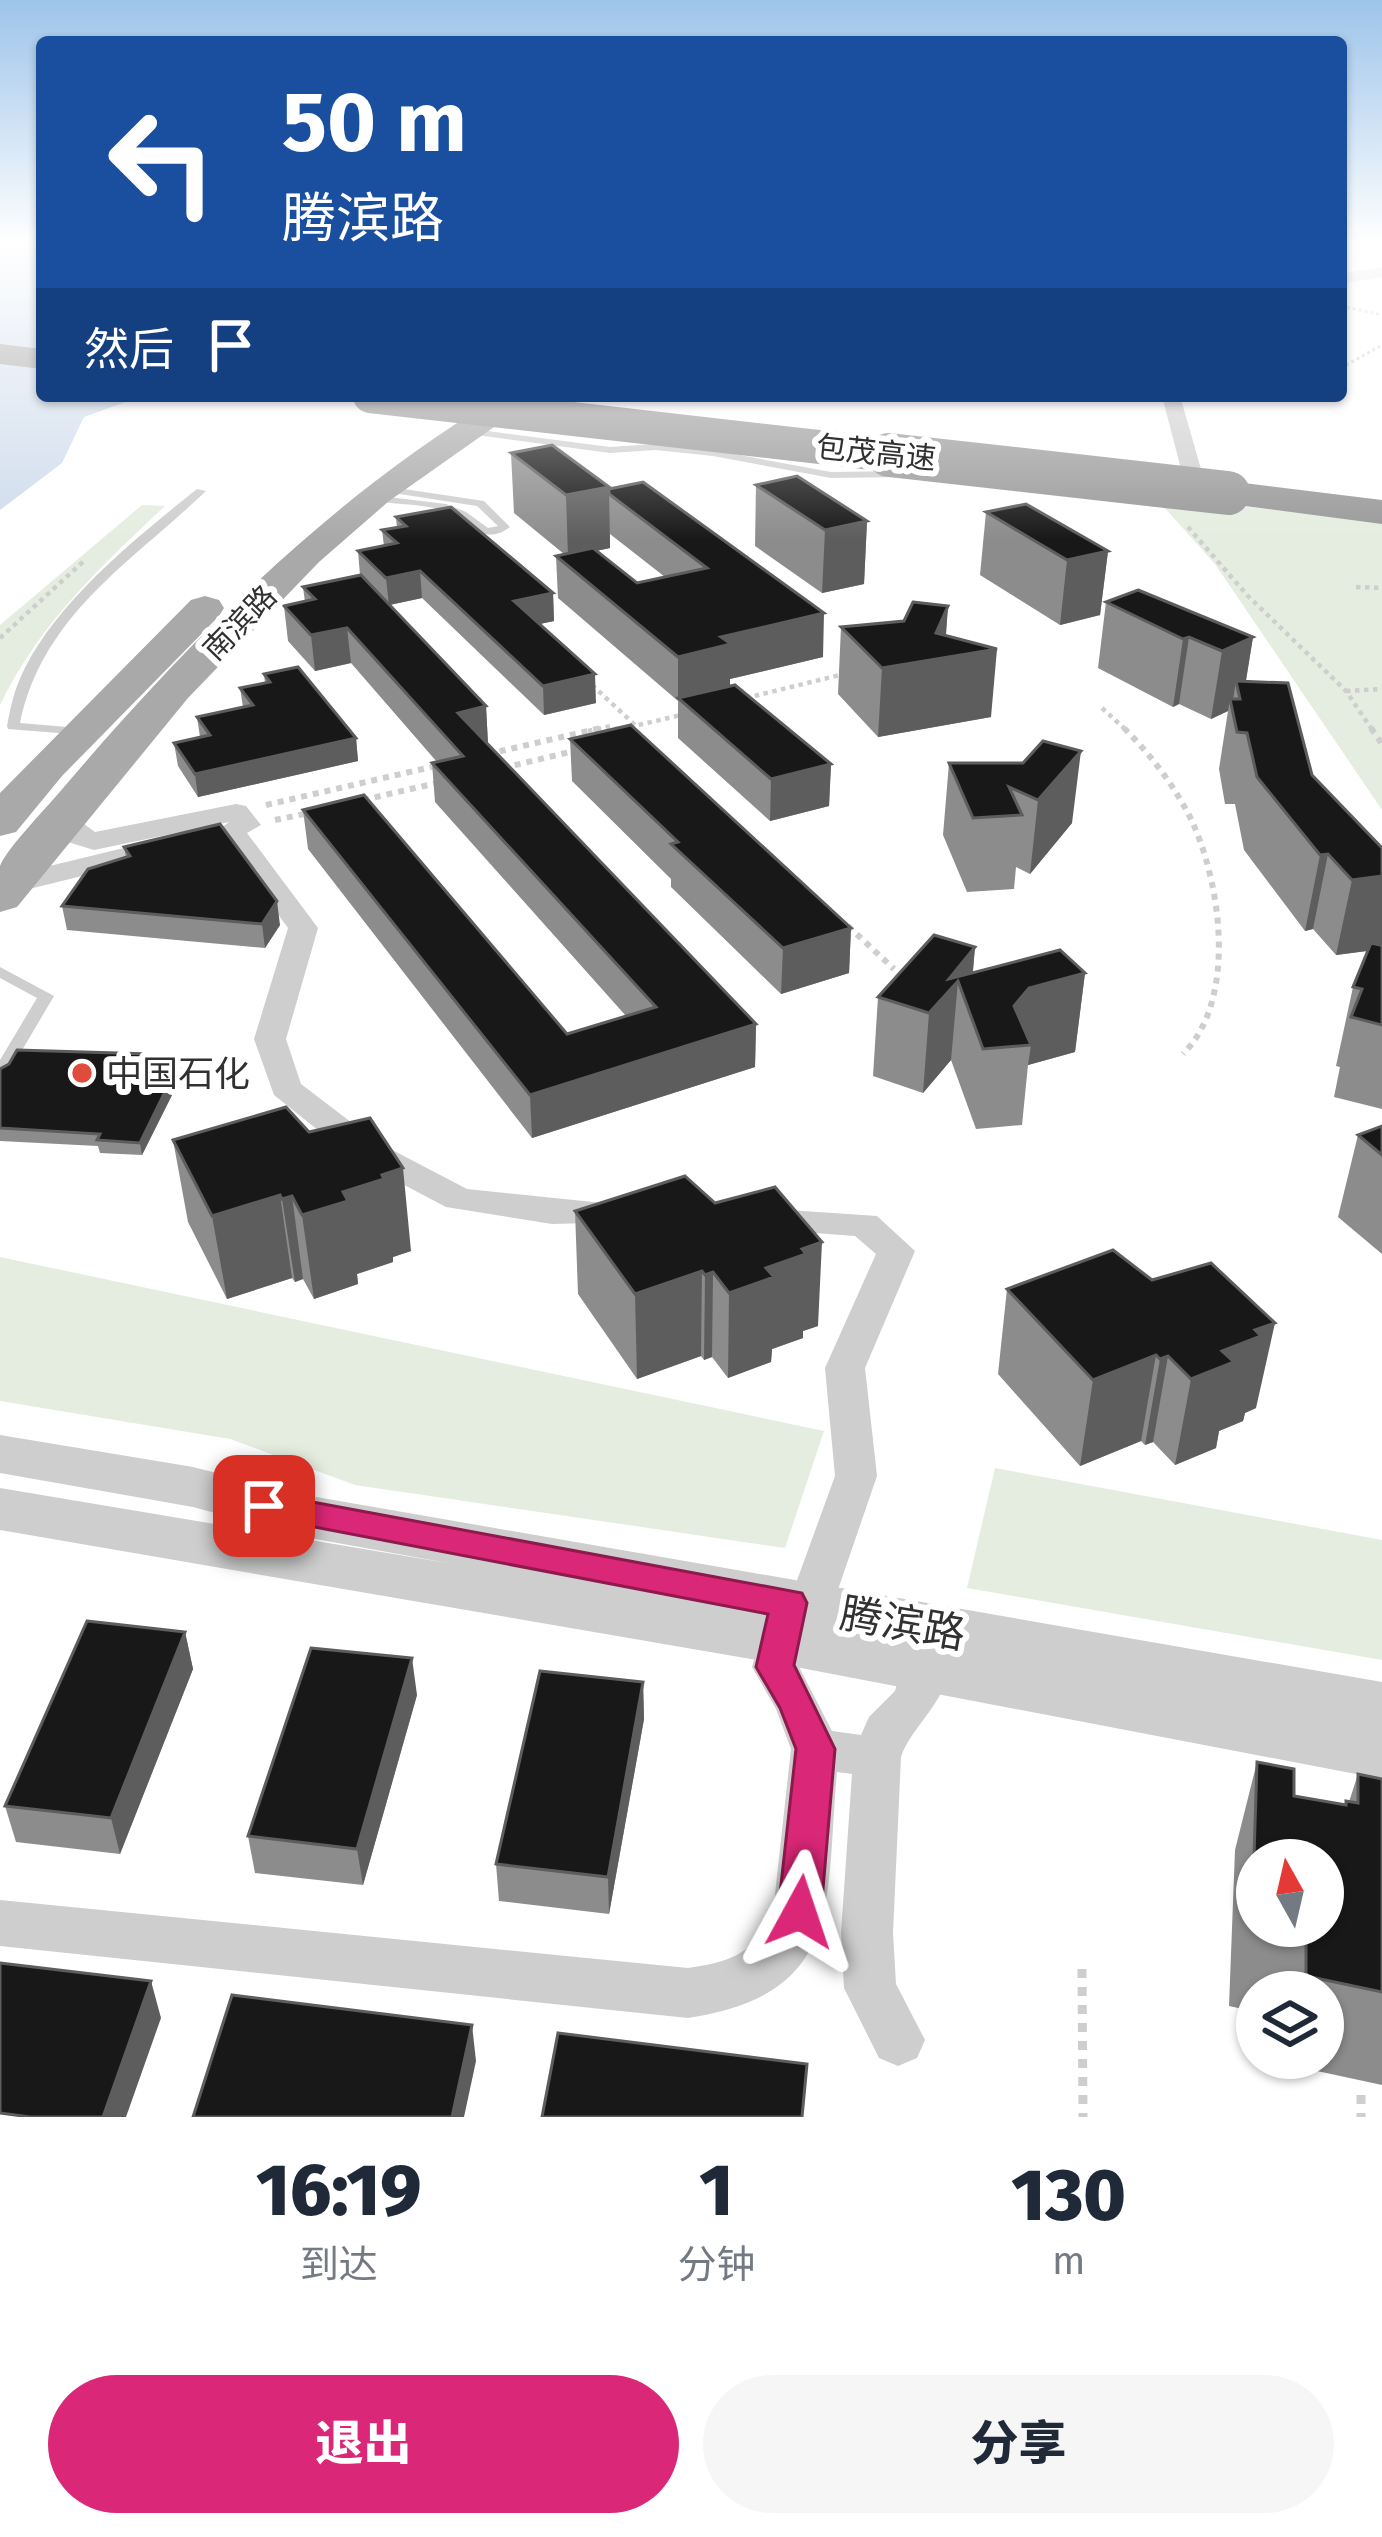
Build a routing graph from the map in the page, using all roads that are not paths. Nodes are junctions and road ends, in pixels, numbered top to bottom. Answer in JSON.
{"nodes":[{"id":1,"x":0,"y":354,"type":"edge"},
{"id":2,"x":36,"y":358,"type":"edge"},
{"id":3,"x":427,"y":402,"type":"edge"},
{"id":4,"x":473,"y":402,"type":"edge"},
{"id":5,"x":511,"y":402,"type":"edge"},
{"id":6,"x":541,"y":402,"type":"edge"},
{"id":7,"x":1174,"y":402,"type":"edge"},
{"id":8,"x":457,"y":430,"type":"junction"},
{"id":9,"x":1231,"y":486,"type":"junction"},
{"id":10,"x":201,"y":490,"type":"dead end"},
{"id":11,"x":377,"y":493,"type":"junction"},
{"id":12,"x":1382,"y":495,"type":"edge"},
{"id":13,"x":1160,"y":498,"type":"joint"},
{"id":14,"x":1382,"y":512,"type":"edge"},
{"id":15,"x":80,"y":732,"type":"junction"},
{"id":16,"x":58,"y":818,"type":"junction"},
{"id":17,"x":0,"y":821,"type":"edge"},
{"id":18,"x":238,"y":823,"type":"junction"},
{"id":19,"x":5,"y":891,"type":"edge"},
{"id":20,"x":0,"y":972,"type":"edge"},
{"id":21,"x":0,"y":1074,"type":"edge"},
{"id":22,"x":648,"y":1216,"type":"edge"},
{"id":23,"x":720,"y":1218,"type":"edge"},
{"id":24,"x":0,"y":1454,"type":"edge"},
{"id":25,"x":0,"y":1509,"type":"edge"},
{"id":26,"x":793,"y":1617,"type":"junction"},
{"id":27,"x":927,"y":1648,"type":"junction"},
{"id":28,"x":1382,"y":1707,"type":"edge"},
{"id":29,"x":815,"y":1749,"type":"junction"},
{"id":30,"x":1382,"y":1753,"type":"edge"},
{"id":31,"x":877,"y":1756,"type":"junction"},
{"id":32,"x":0,"y":1923,"type":"edge"},
{"id":33,"x":898,"y":2040,"type":"dead end"}],
"edges":[{"from":1,"to":2,"type":"highway"},
{"from":3,"to":9,"type":"highway","name":"包茂高速","bridge":true},
{"from":4,"to":15,"type":"main road","name":"南滨路"},
{"from":5,"to":8,"type":"main road","name":"南滨路"},
{"from":6,"to":9,"type":"highway","name":"包茂高速"},
{"from":7,"to":13,"type":"street"},
{"from":8,"to":11,"type":"main road","name":"南滨路"},
{"from":8,"to":13,"type":"lane"},
{"from":9,"to":12,"type":"highway","name":"包茂高速"},
{"from":9,"to":14,"type":"highway","name":"包茂高速"},
{"from":10,"to":15,"type":"lane"},
{"from":11,"to":11,"type":"lane"},
{"from":11,"to":16,"type":"main road","name":"南滨路"},
{"from":15,"to":17,"type":"main road","name":"南滨路"},
{"from":16,"to":18,"type":"street"},
{"from":16,"to":19,"type":"main road","name":"南滨路"},
{"from":18,"to":19,"type":"street"},
{"from":18,"to":22,"type":"street"},
{"from":20,"to":21,"type":"lane"},
{"from":23,"to":26,"type":"street"},
{"from":24,"to":26,"type":"street","name":"腾滨路"},
{"from":25,"to":26,"type":"street","name":"腾滨路"},
{"from":26,"to":27,"type":"street","name":"腾滨路"},
{"from":26,"to":29,"type":"street"},
{"from":27,"to":28,"type":"street","name":"腾滨路"},
{"from":27,"to":30,"type":"street","name":"腾滨路"},
{"from":27,"to":31,"type":"street"},
{"from":29,"to":31,"type":"street"},
{"from":29,"to":32,"type":"street"},
{"from":31,"to":33,"type":"street"}]}
